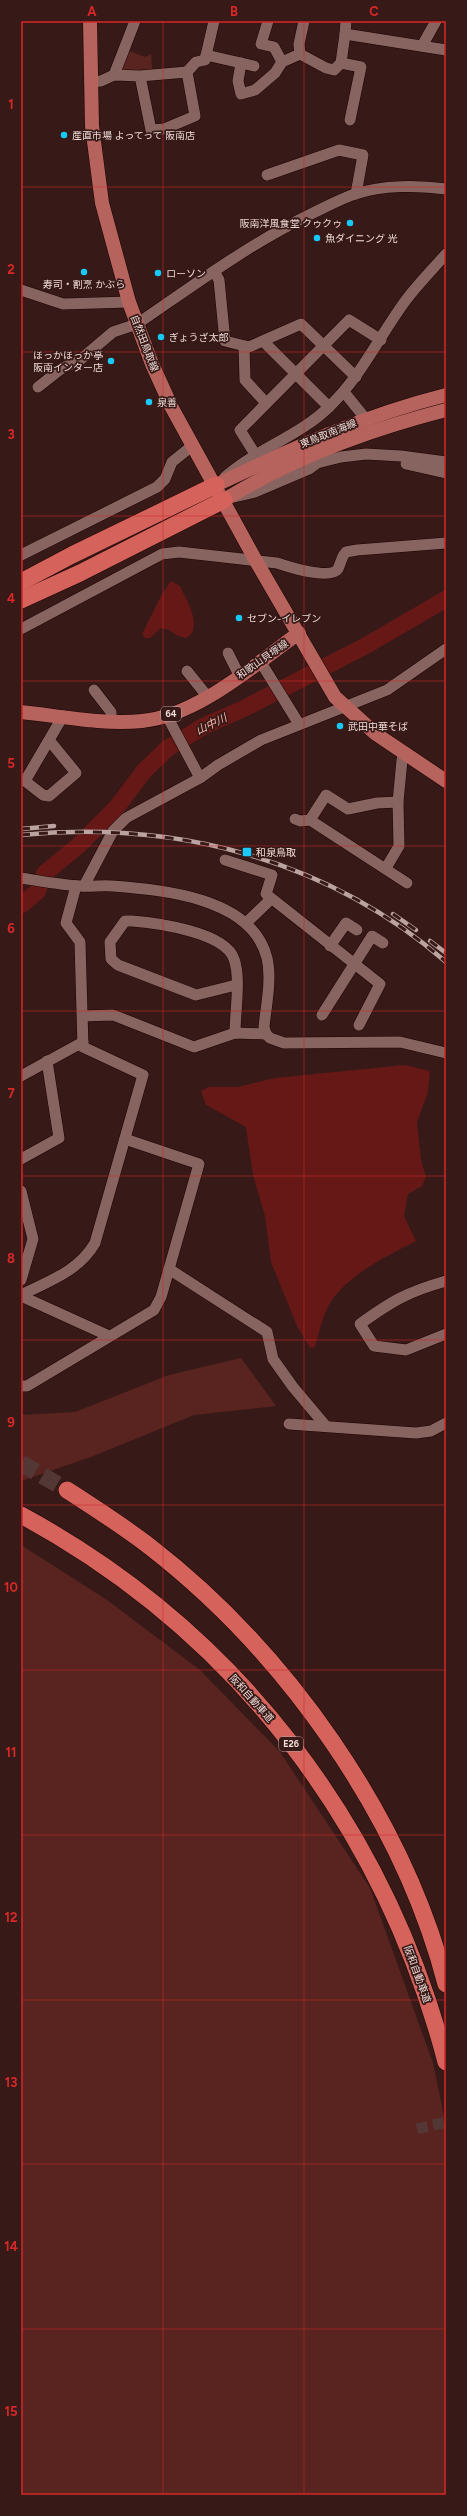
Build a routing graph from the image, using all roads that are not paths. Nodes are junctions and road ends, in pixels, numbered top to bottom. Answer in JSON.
{"nodes":[{"id":1,"x":90,"y":21,"type":"edge"},
{"id":2,"x":135,"y":21,"type":"edge"},
{"id":3,"x":214,"y":21,"type":"edge"},
{"id":4,"x":268,"y":21,"type":"edge"},
{"id":5,"x":304,"y":21,"type":"edge"},
{"id":6,"x":346,"y":21,"type":"edge"},
{"id":7,"x":436,"y":21,"type":"edge"},
{"id":8,"x":345,"y":34,"type":"junction"},
{"id":9,"x":422,"y":46,"type":"junction"},
{"id":10,"x":446,"y":50,"type":"edge"},
{"id":11,"x":300,"y":54,"type":"junction"},
{"id":12,"x":206,"y":55,"type":"junction"},
{"id":13,"x":282,"y":62,"type":"junction"},
{"id":14,"x":241,"y":63,"type":"junction"},
{"id":15,"x":341,"y":63,"type":"junction"},
{"id":16,"x":254,"y":66,"type":"dead end"},
{"id":17,"x":187,"y":72,"type":"junction"},
{"id":18,"x":114,"y":74,"type":"junction"},
{"id":19,"x":140,"y":76,"type":"junction"},
{"id":20,"x":90,"y":82,"type":"junction"},
{"id":21,"x":350,"y":120,"type":"dead end"},
{"id":22,"x":268,"y":175,"type":"dead end"},
{"id":23,"x":446,"y":189,"type":"edge"},
{"id":24,"x":356,"y":194,"type":"junction"},
{"id":25,"x":446,"y":254,"type":"edge"},
{"id":26,"x":214,"y":271,"type":"junction"},
{"id":27,"x":21,"y":290,"type":"edge"},
{"id":28,"x":129,"y":302,"type":"junction"},
{"id":29,"x":137,"y":324,"type":"junction"},
{"id":30,"x":381,"y":340,"type":"junction"},
{"id":31,"x":263,"y":341,"type":"junction"},
{"id":32,"x":324,"y":345,"type":"junction"},
{"id":33,"x":244,"y":346,"type":"junction"},
{"id":34,"x":296,"y":374,"type":"junction"},
{"id":35,"x":356,"y":377,"type":"junction"},
{"id":36,"x":38,"y":387,"type":"dead end"},
{"id":37,"x":344,"y":392,"type":"junction"},
{"id":38,"x":446,"y":395,"type":"edge"},
{"id":39,"x":266,"y":403,"type":"junction"},
{"id":40,"x":329,"y":407,"type":"junction"},
{"id":41,"x":446,"y":410,"type":"edge"},
{"id":42,"x":365,"y":418,"type":"junction"},
{"id":43,"x":192,"y":446,"type":"junction"},
{"id":44,"x":255,"y":454,"type":"junction"},
{"id":45,"x":446,"y":462,"type":"edge"},
{"id":46,"x":291,"y":464,"type":"junction"},
{"id":47,"x":307,"y":469,"type":"junction"},
{"id":48,"x":446,"y":473,"type":"edge"},
{"id":49,"x":216,"y":485,"type":"junction"},
{"id":50,"x":224,"y":500,"type":"junction"},
{"id":51,"x":446,"y":543,"type":"edge"},
{"id":52,"x":21,"y":555,"type":"edge"},
{"id":53,"x":256,"y":561,"type":"junction"},
{"id":54,"x":21,"y":582,"type":"edge"},
{"id":55,"x":21,"y":600,"type":"edge"},
{"id":56,"x":21,"y":629,"type":"edge"},
{"id":57,"x":299,"y":633,"type":"junction"},
{"id":58,"x":446,"y":649,"type":"edge"},
{"id":59,"x":228,"y":653,"type":"dead end"},
{"id":60,"x":263,"y":665,"type":"junction"},
{"id":61,"x":187,"y":671,"type":"dead end"},
{"id":62,"x":239,"y":675,"type":"junction"},
{"id":63,"x":94,"y":690,"type":"dead end"},
{"id":64,"x":207,"y":696,"type":"junction"},
{"id":65,"x":339,"y":702,"type":"junction"},
{"id":66,"x":21,"y":712,"type":"edge"},
{"id":67,"x":63,"y":716,"type":"junction"},
{"id":68,"x":169,"y":721,"type":"junction"},
{"id":69,"x":111,"y":722,"type":"junction"},
{"id":70,"x":298,"y":724,"type":"junction"},
{"id":71,"x":49,"y":740,"type":"junction"},
{"id":72,"x":405,"y":754,"type":"junction"},
{"id":73,"x":200,"y":778,"type":"junction"},
{"id":74,"x":446,"y":781,"type":"edge"},
{"id":75,"x":398,"y":802,"type":"junction"},
{"id":76,"x":295,"y":819,"type":"dead end"},
{"id":77,"x":310,"y":820,"type":"junction"},
{"id":78,"x":225,"y":860,"type":"dead end"},
{"id":79,"x":386,"y":868,"type":"junction"},
{"id":80,"x":21,"y":878,"type":"edge"},
{"id":81,"x":407,"y":883,"type":"dead end"},
{"id":82,"x":80,"y":886,"type":"junction"},
{"id":83,"x":271,"y":899,"type":"junction"},
{"id":84,"x":246,"y":923,"type":"junction"},
{"id":85,"x":357,"y":930,"type":"dead end"},
{"id":86,"x":383,"y":943,"type":"dead end"},
{"id":87,"x":330,"y":946,"type":"junction"},
{"id":88,"x":354,"y":965,"type":"junction"},
{"id":89,"x":236,"y":985,"type":"junction"},
{"id":90,"x":322,"y":1015,"type":"dead end"},
{"id":91,"x":82,"y":1016,"type":"junction"},
{"id":92,"x":359,"y":1025,"type":"dead end"},
{"id":93,"x":235,"y":1033,"type":"junction"},
{"id":94,"x":266,"y":1034,"type":"junction"},
{"id":95,"x":83,"y":1042,"type":"junction"},
{"id":96,"x":446,"y":1053,"type":"edge"},
{"id":97,"x":47,"y":1062,"type":"junction"},
{"id":98,"x":21,"y":1076,"type":"edge"},
{"id":99,"x":125,"y":1139,"type":"junction"},
{"id":100,"x":21,"y":1159,"type":"edge"},
{"id":101,"x":21,"y":1191,"type":"edge"},
{"id":102,"x":169,"y":1269,"type":"junction"},
{"id":103,"x":21,"y":1280,"type":"edge"},
{"id":104,"x":446,"y":1281,"type":"edge"},
{"id":105,"x":21,"y":1295,"type":"edge"},
{"id":106,"x":446,"y":1334,"type":"edge"},
{"id":107,"x":109,"y":1336,"type":"junction"},
{"id":108,"x":21,"y":1386,"type":"edge"},
{"id":109,"x":446,"y":1423,"type":"edge"},
{"id":110,"x":289,"y":1424,"type":"dead end"},
{"id":111,"x":325,"y":1425,"type":"junction"},
{"id":112,"x":67,"y":1490,"type":"tunnel mouth"},
{"id":113,"x":21,"y":1515,"type":"edge"},
{"id":114,"x":446,"y":1984,"type":"edge"},
{"id":115,"x":446,"y":2062,"type":"edge"}],
"edges":[{"from":1,"to":20,"type":"main road","name":"自然田鳥取線"},
{"from":2,"to":18,"type":"street"},
{"from":3,"to":12,"type":"street"},
{"from":4,"to":13,"type":"street"},
{"from":5,"to":11,"type":"street"},
{"from":6,"to":8,"type":"street"},
{"from":7,"to":9,"type":"street"},
{"from":8,"to":9,"type":"street"},
{"from":8,"to":15,"type":"street"},
{"from":9,"to":10,"type":"street"},
{"from":11,"to":13,"type":"street"},
{"from":11,"to":15,"type":"street"},
{"from":12,"to":14,"type":"street"},
{"from":12,"to":17,"type":"street"},
{"from":13,"to":14,"type":"street"},
{"from":14,"to":16,"type":"street"},
{"from":15,"to":21,"type":"street"},
{"from":17,"to":19,"type":"street"},
{"from":17,"to":19,"type":"street"},
{"from":18,"to":19,"type":"street"},
{"from":18,"to":20,"type":"street"},
{"from":20,"to":28,"type":"main road","name":"自然田鳥取線"},
{"from":22,"to":24,"type":"street"},
{"from":23,"to":24,"type":"street"},
{"from":24,"to":26,"type":"street"},
{"from":25,"to":30,"type":"street"},
{"from":26,"to":29,"type":"street"},
{"from":26,"to":33,"type":"street"},
{"from":27,"to":28,"type":"street"},
{"from":28,"to":29,"type":"main road","name":"自然田鳥取線"},
{"from":29,"to":36,"type":"street"},
{"from":29,"to":43,"type":"main road","name":"自然田鳥取線"},
{"from":30,"to":32,"type":"street"},
{"from":30,"to":35,"type":"street"},
{"from":31,"to":32,"type":"street"},
{"from":31,"to":33,"type":"street"},
{"from":31,"to":34,"type":"street"},
{"from":32,"to":34,"type":"street"},
{"from":32,"to":35,"type":"street"},
{"from":33,"to":39,"type":"street"},
{"from":34,"to":39,"type":"street"},
{"from":34,"to":40,"type":"street"},
{"from":35,"to":37,"type":"street"},
{"from":37,"to":40,"type":"street"},
{"from":37,"to":42,"type":"street"},
{"from":38,"to":42,"type":"main road","name":"東鳥取南海線"},
{"from":39,"to":44,"type":"street"},
{"from":40,"to":44,"type":"street"},
{"from":41,"to":46,"type":"main road","name":"東鳥取南海線"},
{"from":42,"to":49,"type":"main road","name":"東鳥取南海線"},
{"from":43,"to":49,"type":"main road","name":"自然田鳥取線"},
{"from":43,"to":52,"type":"street"},
{"from":44,"to":49,"type":"street"},
{"from":45,"to":47,"type":"street"},
{"from":46,"to":47,"type":"street"},
{"from":46,"to":50,"type":"main road","name":"東鳥取南海線"},
{"from":47,"to":48,"type":"street"},
{"from":47,"to":50,"type":"street"},
{"from":49,"to":50,"type":"main road","name":"自然田鳥取線"},
{"from":49,"to":54,"type":"highway"},
{"from":50,"to":53,"type":"main road","name":"自然田鳥取線"},
{"from":50,"to":55,"type":"highway"},
{"from":51,"to":53,"type":"street"},
{"from":53,"to":56,"type":"street"},
{"from":53,"to":57,"type":"main road","name":"自然田鳥取線"},
{"from":57,"to":60,"type":"main road","name":"和歌山貝塚線","number":"64"},
{"from":57,"to":65,"type":"main road","name":"和歌山貝塚線"},
{"from":58,"to":65,"type":"street"},
{"from":59,"to":62,"type":"street"},
{"from":60,"to":62,"type":"main road","name":"和歌山貝塚線","number":"64"},
{"from":60,"to":70,"type":"street"},
{"from":61,"to":64,"type":"street"},
{"from":62,"to":64,"type":"main road","name":"和歌山貝塚線","number":"64"},
{"from":63,"to":69,"type":"street"},
{"from":64,"to":68,"type":"main road","name":"和歌山貝塚線","number":"64"},
{"from":65,"to":70,"type":"street"},
{"from":65,"to":72,"type":"main road","name":"和歌山貝塚線"},
{"from":66,"to":67,"type":"main road","name":"和歌山貝塚線","number":"64"},
{"from":67,"to":69,"type":"main road","name":"和歌山貝塚線","number":"64"},
{"from":67,"to":71,"type":"street"},
{"from":68,"to":69,"type":"main road","name":"和歌山貝塚線","number":"64"},
{"from":68,"to":73,"type":"street"},
{"from":70,"to":73,"type":"street"},
{"from":71,"to":71,"type":"street"},
{"from":72,"to":74,"type":"main road","name":"和歌山貝塚線"},
{"from":72,"to":75,"type":"street"},
{"from":73,"to":82,"type":"street"},
{"from":75,"to":77,"type":"street"},
{"from":75,"to":79,"type":"street"},
{"from":76,"to":77,"type":"street"},
{"from":77,"to":79,"type":"street"},
{"from":78,"to":83,"type":"street"},
{"from":79,"to":81,"type":"street"},
{"from":80,"to":82,"type":"street"},
{"from":82,"to":84,"type":"street"},
{"from":82,"to":91,"type":"street"},
{"from":83,"to":84,"type":"street"},
{"from":83,"to":87,"type":"street"},
{"from":84,"to":94,"type":"street"},
{"from":85,"to":87,"type":"street"},
{"from":86,"to":88,"type":"street"},
{"from":87,"to":88,"type":"street"},
{"from":88,"to":90,"type":"street"},
{"from":88,"to":92,"type":"street"},
{"from":89,"to":89,"type":"street"},
{"from":89,"to":93,"type":"street"},
{"from":91,"to":93,"type":"street"},
{"from":91,"to":95,"type":"street"},
{"from":93,"to":94,"type":"street"},
{"from":94,"to":96,"type":"street"},
{"from":95,"to":97,"type":"street"},
{"from":95,"to":99,"type":"street"},
{"from":97,"to":98,"type":"street"},
{"from":97,"to":100,"type":"street"},
{"from":99,"to":102,"type":"street"},
{"from":99,"to":105,"type":"street"},
{"from":101,"to":103,"type":"street"},
{"from":102,"to":107,"type":"street"},
{"from":102,"to":111,"type":"street"},
{"from":104,"to":106,"type":"street"},
{"from":105,"to":107,"type":"street"},
{"from":107,"to":108,"type":"street"},
{"from":109,"to":111,"type":"street"},
{"from":110,"to":111,"type":"street"},
{"from":112,"to":114,"type":"highway"},
{"from":113,"to":115,"type":"highway","name":"阪和自動車道","number":"E26"}]}
